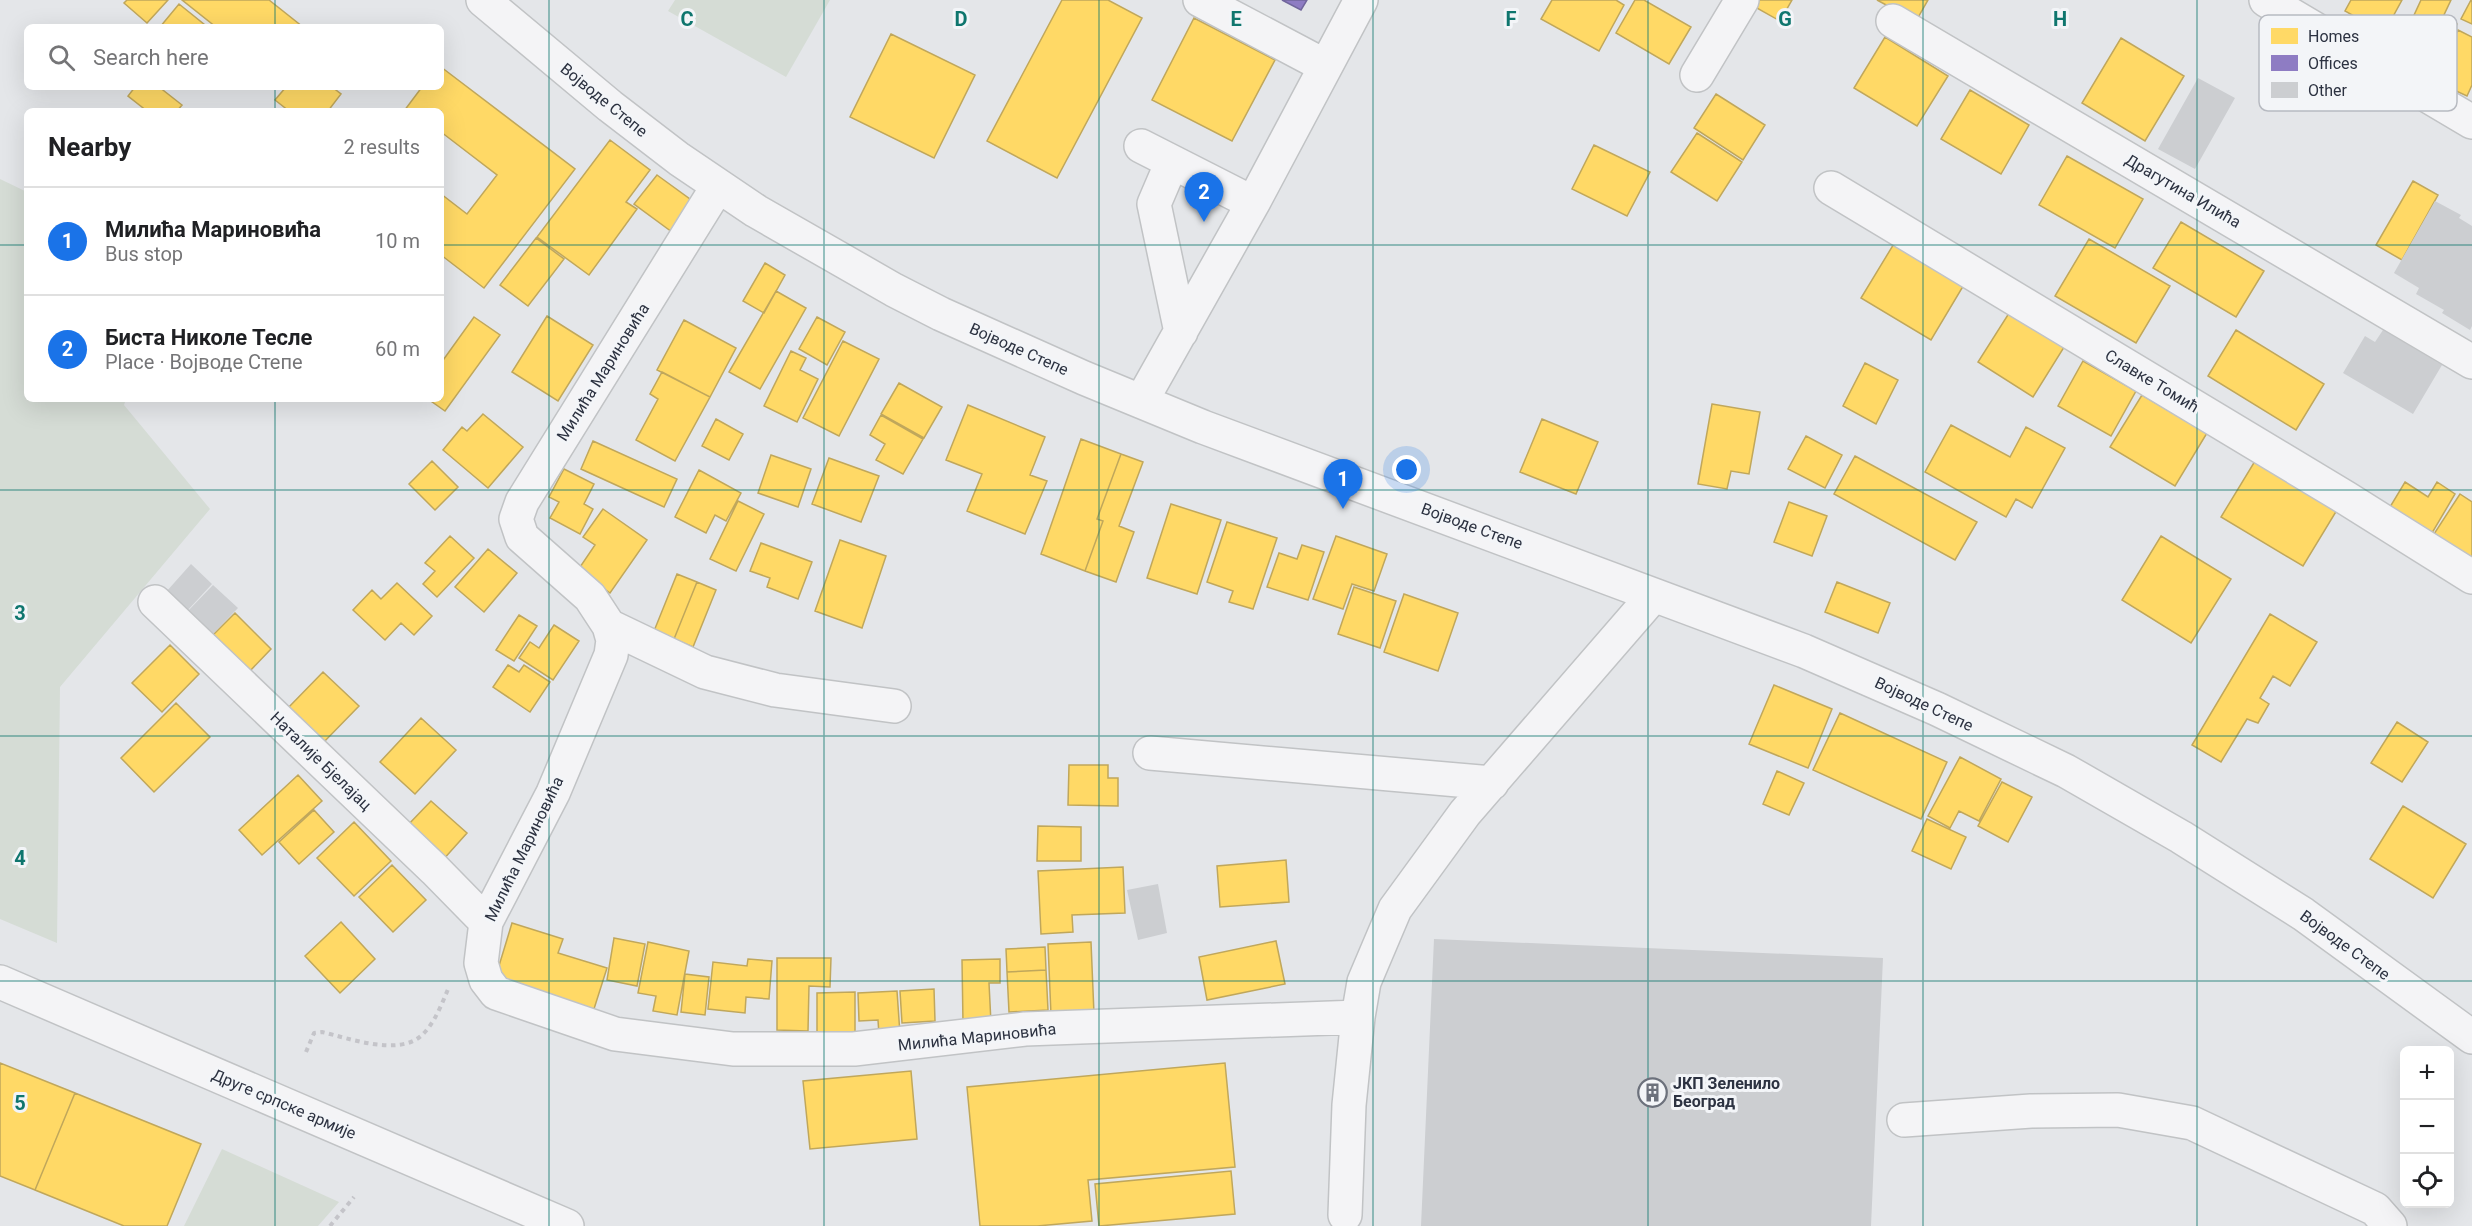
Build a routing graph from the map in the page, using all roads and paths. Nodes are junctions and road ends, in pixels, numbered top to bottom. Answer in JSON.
{"nodes":[{"id":1,"x":483,"y":0,"type":"edge"},
{"id":2,"x":1200,"y":0,"type":"edge"},
{"id":3,"x":1361,"y":0,"type":"edge"},
{"id":4,"x":1742,"y":0,"type":"edge"},
{"id":5,"x":2266,"y":0,"type":"edge"},
{"id":6,"x":2291,"y":15,"type":"edge"},
{"id":7,"x":1893,"y":21,"type":"dead end"},
{"id":8,"x":1325,"y":66,"type":"junction"},
{"id":9,"x":1698,"y":75,"type":"dead end"},
{"id":10,"x":2453,"y":111,"type":"edge"},
{"id":11,"x":2472,"y":122,"type":"edge"},
{"id":12,"x":1141,"y":146,"type":"dead end"},
{"id":13,"x":1172,"y":162,"type":"junction"},
{"id":14,"x":718,"y":186,"type":"junction"},
{"id":15,"x":1831,"y":188,"type":"dead end"},
{"id":16,"x":1252,"y":202,"type":"junction"},
{"id":17,"x":1181,"y":332,"type":"junction"},
{"id":18,"x":2472,"y":362,"type":"edge"},
{"id":19,"x":1142,"y":400,"type":"junction"},
{"id":20,"x":2472,"y":577,"type":"edge"},
{"id":21,"x":1653,"y":596,"type":"junction"},
{"id":22,"x":155,"y":602,"type":"dead end"},
{"id":23,"x":609,"y":626,"type":"junction"},
{"id":24,"x":894,"y":706,"type":"dead end"},
{"id":25,"x":1150,"y":753,"type":"dead end"},
{"id":26,"x":1492,"y":783,"type":"junction"},
{"id":27,"x":486,"y":922,"type":"junction"},
{"id":28,"x":0,"y":982,"type":"edge"},
{"id":29,"x":1358,"y":1017,"type":"junction"},
{"id":30,"x":430,"y":1024,"type":"dead end"},
{"id":31,"x":2472,"y":1037,"type":"edge"},
{"id":32,"x":306,"y":1052,"type":"dead end"},
{"id":33,"x":1904,"y":1120,"type":"dead end"},
{"id":34,"x":354,"y":1197,"type":"dead end"},
{"id":35,"x":1345,"y":1215,"type":"dead end"},
{"id":36,"x":330,"y":1226,"type":"edge"},
{"id":37,"x":567,"y":1226,"type":"edge"},
{"id":38,"x":2390,"y":1226,"type":"edge"}],
"edges":[{"from":1,"to":14,"type":"street","name":"Војводе Степе"},
{"from":2,"to":8,"type":"street"},
{"from":3,"to":8,"type":"street"},
{"from":4,"to":9,"type":"street"},
{"from":5,"to":6,"type":"street"},
{"from":7,"to":18,"type":"street","name":"Драгутина Илића"},
{"from":8,"to":16,"type":"street"},
{"from":10,"to":11,"type":"street"},
{"from":12,"to":13,"type":"street"},
{"from":13,"to":16,"type":"street"},
{"from":13,"to":17,"type":"street"},
{"from":14,"to":19,"type":"street","name":"Војводе Степе"},
{"from":14,"to":23,"type":"street","name":"Милића Мариновића"},
{"from":15,"to":20,"type":"street","name":"Славке Томић"},
{"from":16,"to":17,"type":"street"},
{"from":17,"to":19,"type":"street"},
{"from":19,"to":21,"type":"street","name":"Војводе Степе"},
{"from":21,"to":26,"type":"street"},
{"from":21,"to":31,"type":"street","name":"Војводе Степе"},
{"from":22,"to":27,"type":"street","name":"Наталије Бјелајац"},
{"from":23,"to":24,"type":"street"},
{"from":23,"to":27,"type":"street","name":"Милића Мариновића"},
{"from":25,"to":26,"type":"street"},
{"from":26,"to":29,"type":"street"},
{"from":27,"to":29,"type":"street","name":"Милића Мариновића"},
{"from":28,"to":37,"type":"street","name":"Друге српске армије"},
{"from":29,"to":35,"type":"street"},
{"from":30,"to":32,"type":"path"},
{"from":33,"to":38,"type":"street"},
{"from":34,"to":36,"type":"path"}]}
